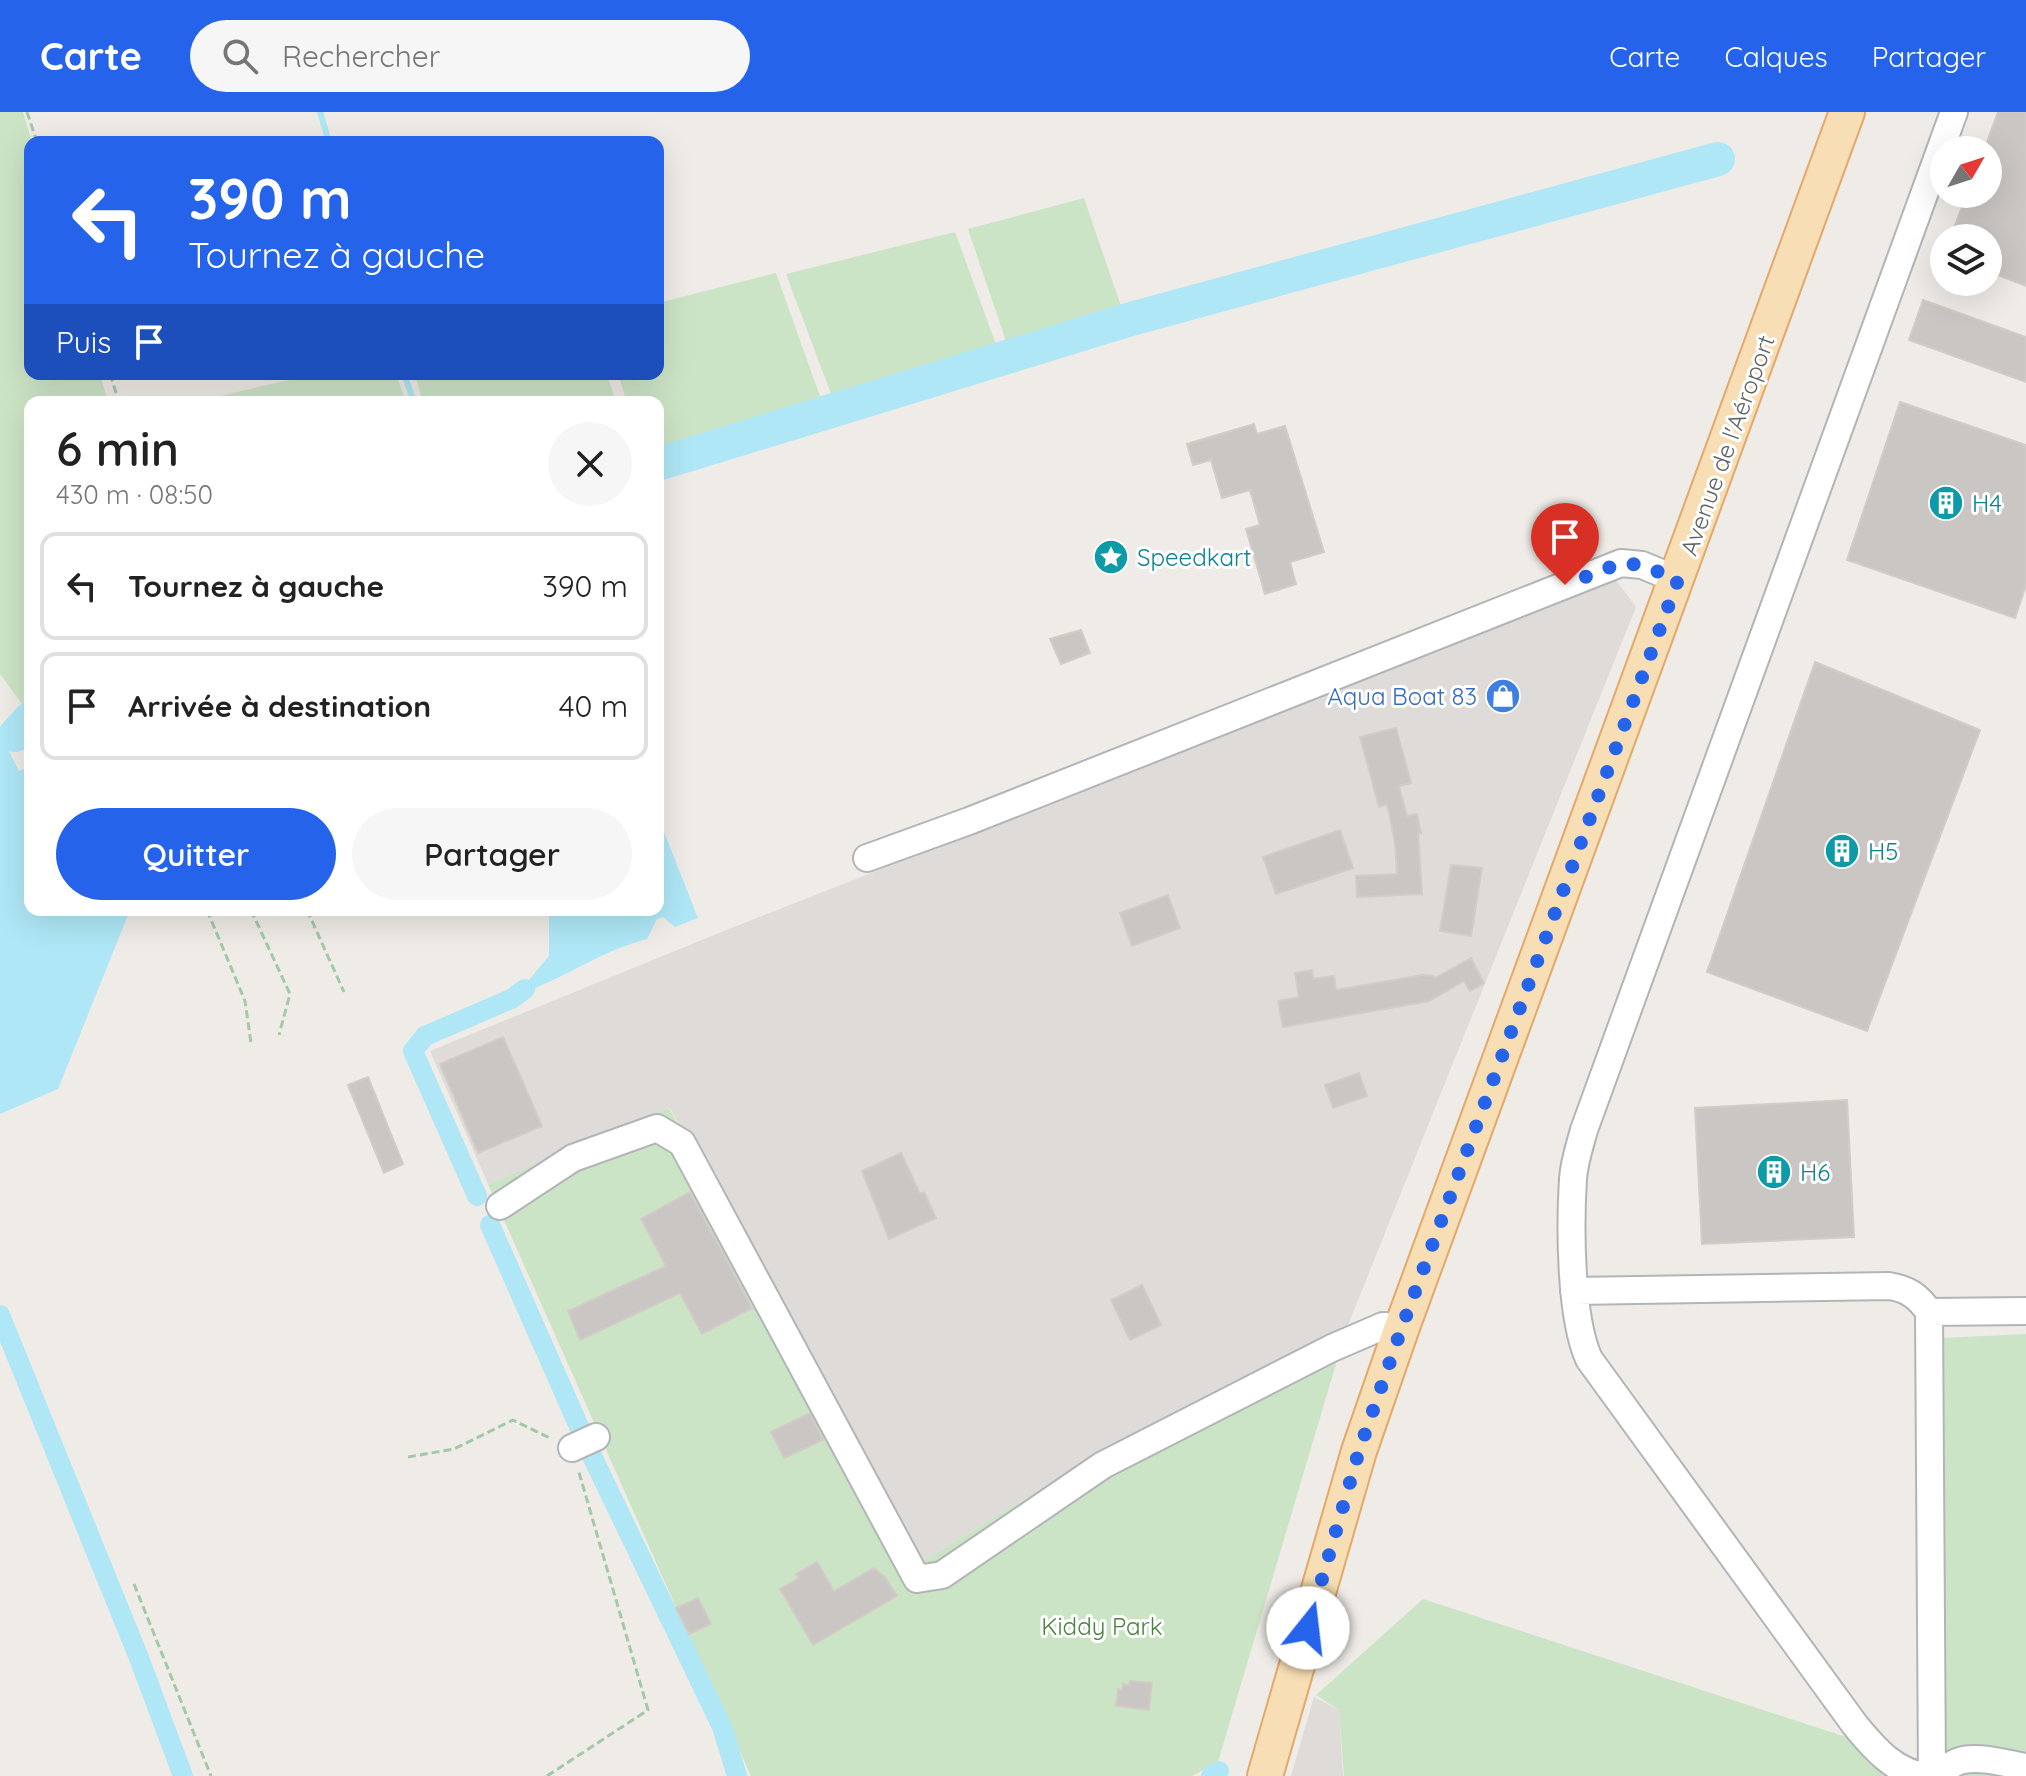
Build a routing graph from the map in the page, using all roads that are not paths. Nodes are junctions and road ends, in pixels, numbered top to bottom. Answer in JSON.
{"nodes":[{"id":1,"x":1847,"y":112,"type":"edge"},
{"id":2,"x":1954,"y":112,"type":"edge"},
{"id":3,"x":1678,"y":580,"type":"junction"},
{"id":4,"x":867,"y":858,"type":"dead end"},
{"id":5,"x":500,"y":1206,"type":"dead end"},
{"id":6,"x":1574,"y":1291,"type":"junction"},
{"id":7,"x":2026,"y":1311,"type":"edge"},
{"id":8,"x":1929,"y":1312,"type":"junction"},
{"id":9,"x":1402,"y":1327,"type":"junction"},
{"id":10,"x":596,"y":1437,"type":"dead end"},
{"id":11,"x":572,"y":1448,"type":"road end"},
{"id":12,"x":2026,"y":1767,"type":"edge"},
{"id":13,"x":1265,"y":1776,"type":"edge"},
{"id":14,"x":1932,"y":1776,"type":"edge"}],
"edges":[{"from":1,"to":3,"type":"main road","name":"Avenue de l'Aéroport"},
{"from":2,"to":6,"type":"street"},
{"from":3,"to":4,"type":"street"},
{"from":3,"to":9,"type":"main road","name":"Avenue de l'Aéroport"},
{"from":5,"to":9,"type":"street"},
{"from":6,"to":8,"type":"street"},
{"from":6,"to":14,"type":"street"},
{"from":7,"to":8,"type":"street"},
{"from":8,"to":14,"type":"street"},
{"from":9,"to":13,"type":"main road","name":"Avenue de l'Aéroport"},
{"from":10,"to":11,"type":"street"},
{"from":12,"to":14,"type":"street"}]}
